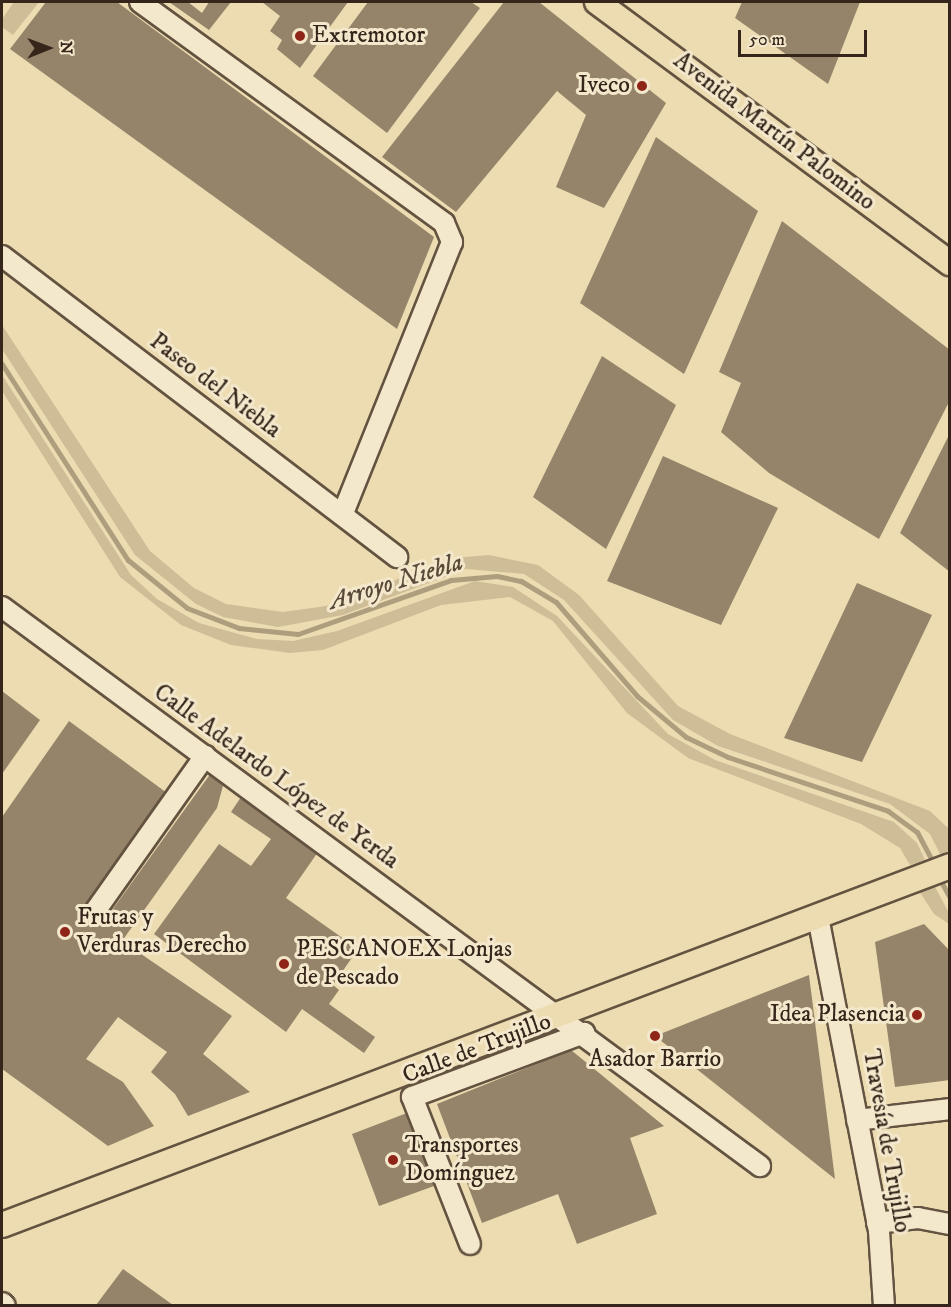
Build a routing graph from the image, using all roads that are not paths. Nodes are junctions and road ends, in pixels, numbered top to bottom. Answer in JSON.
{"nodes":[{"id":1,"x":140,"y":2,"type":"edge"},
{"id":2,"x":597,"y":2,"type":"edge"},
{"id":3,"x":2,"y":256,"type":"edge"},
{"id":4,"x":950,"y":263,"type":"edge"},
{"id":5,"x":342,"y":515,"type":"junction"},
{"id":6,"x":397,"y":557,"type":"dead end"},
{"id":7,"x":2,"y":607,"type":"edge"},
{"id":8,"x":205,"y":756,"type":"junction"},
{"id":9,"x":950,"y":866,"type":"edge"},
{"id":10,"x":96,"y":910,"type":"dead end"},
{"id":11,"x":818,"y":917,"type":"junction"},
{"id":12,"x":561,"y":1016,"type":"junction"},
{"id":13,"x":584,"y":1033,"type":"junction"},
{"id":14,"x":950,"y":1109,"type":"edge"},
{"id":15,"x":857,"y":1120,"type":"junction"},
{"id":16,"x":760,"y":1166,"type":"dead end"},
{"id":17,"x":877,"y":1222,"type":"junction"},
{"id":18,"x":950,"y":1224,"type":"edge"},
{"id":19,"x":2,"y":1225,"type":"edge"},
{"id":20,"x":470,"y":1244,"type":"dead end"},
{"id":21,"x":2,"y":1303,"type":"edge"},
{"id":22,"x":5,"y":1305,"type":"edge"},
{"id":23,"x":884,"y":1305,"type":"edge"}],
"edges":[{"from":1,"to":5,"type":"street"},
{"from":2,"to":4,"type":"main road","name":"Avenida Martín Palomino"},
{"from":3,"to":5,"type":"street","name":"Paseo del Niebla"},
{"from":5,"to":6,"type":"street","name":"Paseo del Niebla"},
{"from":7,"to":8,"type":"street","name":"Calle Adelardo López de Yerda"},
{"from":8,"to":10,"type":"street"},
{"from":8,"to":12,"type":"street","name":"Calle Adelardo López de Yerda"},
{"from":9,"to":11,"type":"main road","name":"Calle de Trujillo"},
{"from":11,"to":12,"type":"main road","name":"Calle de Trujillo"},
{"from":11,"to":15,"type":"street","name":"Travesía de Trujillo"},
{"from":12,"to":13,"type":"street","name":"Calle Adelardo López de Yerda"},
{"from":12,"to":19,"type":"main road","name":"Calle de Trujillo"},
{"from":13,"to":16,"type":"street","name":"Calle Adelardo López de Yerda"},
{"from":13,"to":20,"type":"street"},
{"from":14,"to":15,"type":"street"},
{"from":15,"to":17,"type":"street","name":"Travesía de Trujillo"},
{"from":17,"to":18,"type":"street"},
{"from":17,"to":23,"type":"street","name":"Travesía de Trujillo"},
{"from":21,"to":22,"type":"street"}]}
